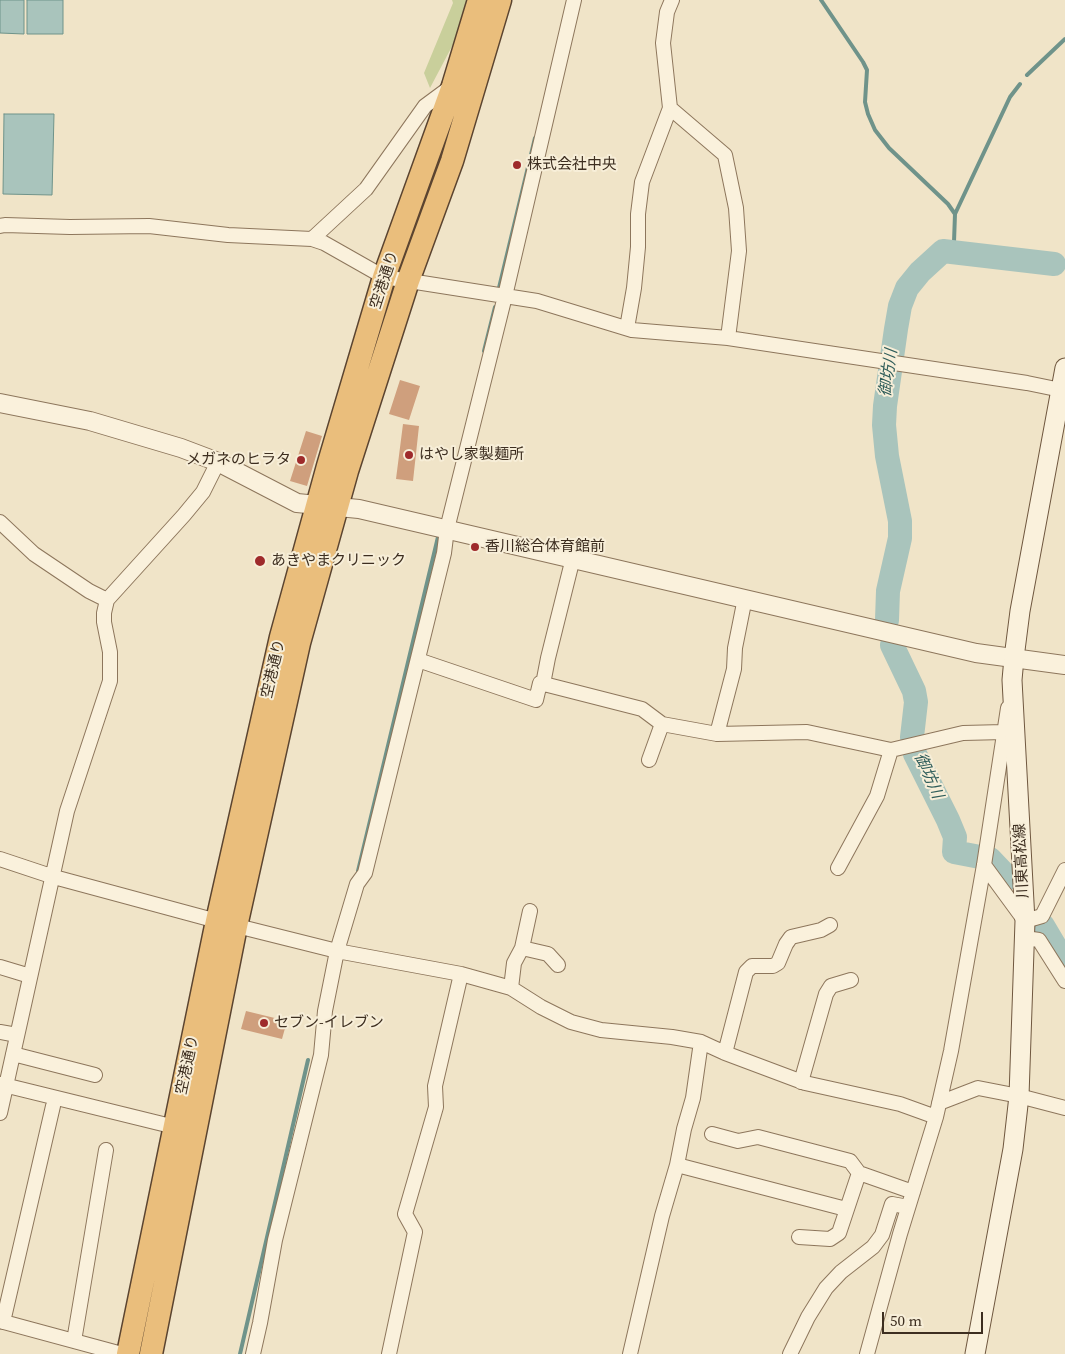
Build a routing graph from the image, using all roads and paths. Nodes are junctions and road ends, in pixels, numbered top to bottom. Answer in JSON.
{"nodes":[{"id":1,"x":479,"y":0,"type":"edge"},
{"id":2,"x":500,"y":0,"type":"edge"},
{"id":3,"x":574,"y":0,"type":"edge"},
{"id":4,"x":672,"y":0,"type":"edge"},
{"id":5,"x":453,"y":86,"type":"junction"},
{"id":6,"x":670,"y":108,"type":"junction"},
{"id":7,"x":0,"y":226,"type":"edge"},
{"id":8,"x":312,"y":239,"type":"junction"},
{"id":9,"x":384,"y":277,"type":"junction"},
{"id":10,"x":408,"y":281,"type":"junction"},
{"id":11,"x":505,"y":296,"type":"junction"},
{"id":12,"x":627,"y":328,"type":"junction"},
{"id":13,"x":728,"y":338,"type":"junction"},
{"id":14,"x":1065,"y":368,"type":"edge"},
{"id":15,"x":1061,"y":390,"type":"junction"},
{"id":16,"x":0,"y":403,"type":"edge"},
{"id":17,"x":218,"y":462,"type":"junction"},
{"id":18,"x":327,"y":506,"type":"junction"},
{"id":19,"x":0,"y":522,"type":"edge"},
{"id":20,"x":447,"y":529,"type":"junction"},
{"id":21,"x":573,"y":558,"type":"junction"},
{"id":22,"x":744,"y":598,"type":"junction"},
{"id":23,"x":107,"y":600,"type":"junction"},
{"id":24,"x":1014,"y":658,"type":"junction"},
{"id":25,"x":418,"y":660,"type":"junction"},
{"id":26,"x":1065,"y":665,"type":"edge"},
{"id":27,"x":1012,"y":680,"type":"junction"},
{"id":28,"x":543,"y":684,"type":"junction"},
{"id":29,"x":662,"y":724,"type":"junction"},
{"id":30,"x":1004,"y":732,"type":"junction"},
{"id":31,"x":717,"y":734,"type":"junction"},
{"id":32,"x":891,"y":750,"type":"junction"},
{"id":33,"x":649,"y":760,"type":"dead end"},
{"id":34,"x":0,"y":859,"type":"edge"},
{"id":35,"x":984,"y":865,"type":"junction"},
{"id":36,"x":838,"y":868,"type":"dead end"},
{"id":37,"x":1065,"y":870,"type":"edge"},
{"id":38,"x":54,"y":876,"type":"junction"},
{"id":39,"x":530,"y":911,"type":"dead end"},
{"id":40,"x":226,"y":924,"type":"junction"},
{"id":41,"x":830,"y":925,"type":"dead end"},
{"id":42,"x":1025,"y":929,"type":"junction"},
{"id":43,"x":522,"y":948,"type":"junction"},
{"id":44,"x":337,"y":951,"type":"junction"},
{"id":45,"x":558,"y":965,"type":"dead end"},
{"id":46,"x":0,"y":967,"type":"edge"},
{"id":47,"x":461,"y":974,"type":"junction"},
{"id":48,"x":30,"y":976,"type":"junction"},
{"id":49,"x":851,"y":980,"type":"dead end"},
{"id":50,"x":1065,"y":981,"type":"edge"},
{"id":51,"x":511,"y":988,"type":"junction"},
{"id":52,"x":0,"y":1032,"type":"edge"},
{"id":53,"x":17,"y":1036,"type":"junction"},
{"id":54,"x":701,"y":1042,"type":"junction"},
{"id":55,"x":13,"y":1054,"type":"junction"},
{"id":56,"x":725,"y":1054,"type":"junction"},
{"id":57,"x":96,"y":1075,"type":"dead end"},
{"id":58,"x":801,"y":1082,"type":"junction"},
{"id":59,"x":3,"y":1084,"type":"edge"},
{"id":60,"x":1019,"y":1096,"type":"junction"},
{"id":61,"x":939,"y":1103,"type":"junction"},
{"id":62,"x":53,"y":1106,"type":"dead end"},
{"id":63,"x":1065,"y":1108,"type":"edge"},
{"id":64,"x":0,"y":1113,"type":"edge"},
{"id":65,"x":936,"y":1117,"type":"junction"},
{"id":66,"x":175,"y":1127,"type":"junction"},
{"id":67,"x":712,"y":1134,"type":"dead end"},
{"id":68,"x":106,"y":1150,"type":"dead end"},
{"id":69,"x":677,"y":1165,"type":"junction"},
{"id":70,"x":859,"y":1173,"type":"junction"},
{"id":71,"x":913,"y":1192,"type":"junction"},
{"id":72,"x":908,"y":1207,"type":"junction"},
{"id":73,"x":846,"y":1209,"type":"junction"},
{"id":74,"x":799,"y":1237,"type":"dead end"},
{"id":75,"x":1,"y":1322,"type":"edge"},
{"id":76,"x":74,"y":1341,"type":"junction"},
{"id":77,"x":122,"y":1354,"type":"edge"},
{"id":78,"x":128,"y":1354,"type":"edge"},
{"id":79,"x":151,"y":1354,"type":"edge"},
{"id":80,"x":253,"y":1354,"type":"edge"},
{"id":81,"x":389,"y":1354,"type":"edge"},
{"id":82,"x":630,"y":1354,"type":"edge"},
{"id":83,"x":790,"y":1354,"type":"edge"},
{"id":84,"x":867,"y":1354,"type":"edge"},
{"id":85,"x":975,"y":1354,"type":"edge"}],
"edges":[{"from":1,"to":5,"type":"highway","name":"空港通り"},
{"from":2,"to":10,"type":"highway","name":"空港通り"},
{"from":3,"to":11,"type":"street"},
{"from":4,"to":6,"type":"street"},
{"from":5,"to":8,"type":"street"},
{"from":5,"to":9,"type":"highway","name":"空港通り"},
{"from":6,"to":12,"type":"street"},
{"from":6,"to":13,"type":"street"},
{"from":7,"to":8,"type":"street"},
{"from":8,"to":9,"type":"street"},
{"from":9,"to":10,"type":"street"},
{"from":9,"to":18,"type":"highway","name":"空港通り"},
{"from":10,"to":11,"type":"street"},
{"from":10,"to":18,"type":"highway","name":"空港通り"},
{"from":11,"to":12,"type":"street"},
{"from":11,"to":20,"type":"street"},
{"from":12,"to":13,"type":"street"},
{"from":13,"to":15,"type":"street"},
{"from":14,"to":15,"type":"main road","name":"川東高松線"},
{"from":15,"to":24,"type":"main road","name":"川東高松線"},
{"from":16,"to":17,"type":"street"},
{"from":17,"to":18,"type":"street"},
{"from":17,"to":23,"type":"street"},
{"from":18,"to":20,"type":"street"},
{"from":18,"to":40,"type":"highway","name":"空港通り"},
{"from":19,"to":23,"type":"street"},
{"from":20,"to":21,"type":"street"},
{"from":20,"to":25,"type":"street"},
{"from":21,"to":22,"type":"street"},
{"from":21,"to":28,"type":"street"},
{"from":22,"to":24,"type":"street"},
{"from":22,"to":31,"type":"street"},
{"from":23,"to":38,"type":"street"},
{"from":24,"to":26,"type":"street"},
{"from":24,"to":27,"type":"main road","name":"川東高松線"},
{"from":25,"to":28,"type":"street"},
{"from":25,"to":44,"type":"street"},
{"from":27,"to":30,"type":"street"},
{"from":27,"to":42,"type":"main road","name":"川東高松線"},
{"from":28,"to":29,"type":"street"},
{"from":29,"to":31,"type":"street"},
{"from":29,"to":33,"type":"street"},
{"from":30,"to":32,"type":"street"},
{"from":30,"to":35,"type":"street"},
{"from":31,"to":32,"type":"street"},
{"from":32,"to":36,"type":"street"},
{"from":34,"to":38,"type":"street"},
{"from":35,"to":42,"type":"street"},
{"from":35,"to":61,"type":"street"},
{"from":37,"to":42,"type":"street"},
{"from":38,"to":40,"type":"street"},
{"from":38,"to":48,"type":"street"},
{"from":39,"to":43,"type":"street"},
{"from":40,"to":44,"type":"street"},
{"from":40,"to":66,"type":"highway","name":"空港通り"},
{"from":40,"to":79,"type":"highway","name":"空港通り"},
{"from":41,"to":56,"type":"street"},
{"from":42,"to":50,"type":"street"},
{"from":42,"to":60,"type":"main road","name":"川東高松線"},
{"from":43,"to":45,"type":"street"},
{"from":43,"to":51,"type":"street"},
{"from":44,"to":47,"type":"street"},
{"from":44,"to":80,"type":"street"},
{"from":46,"to":48,"type":"street"},
{"from":47,"to":51,"type":"street"},
{"from":47,"to":81,"type":"street"},
{"from":48,"to":53,"type":"street"},
{"from":49,"to":58,"type":"street"},
{"from":51,"to":54,"type":"street"},
{"from":52,"to":53,"type":"street"},
{"from":53,"to":55,"type":"street"},
{"from":54,"to":56,"type":"street"},
{"from":54,"to":69,"type":"street"},
{"from":55,"to":57,"type":"street"},
{"from":55,"to":59,"type":"street"},
{"from":56,"to":58,"type":"street"},
{"from":58,"to":65,"type":"street"},
{"from":59,"to":64,"type":"street"},
{"from":59,"to":66,"type":"street"},
{"from":60,"to":61,"type":"street"},
{"from":60,"to":63,"type":"street"},
{"from":60,"to":85,"type":"main road","name":"川東高松線"},
{"from":61,"to":65,"type":"street"},
{"from":62,"to":75,"type":"street"},
{"from":65,"to":71,"type":"street"},
{"from":66,"to":78,"type":"highway","name":"空港通り"},
{"from":67,"to":70,"type":"street"},
{"from":68,"to":76,"type":"street"},
{"from":69,"to":73,"type":"street"},
{"from":69,"to":82,"type":"street"},
{"from":70,"to":71,"type":"street"},
{"from":70,"to":73,"type":"street"},
{"from":71,"to":72,"type":"street"},
{"from":72,"to":83,"type":"street"},
{"from":72,"to":84,"type":"street"},
{"from":73,"to":74,"type":"street"},
{"from":75,"to":76,"type":"street"},
{"from":76,"to":77,"type":"street"}]}
